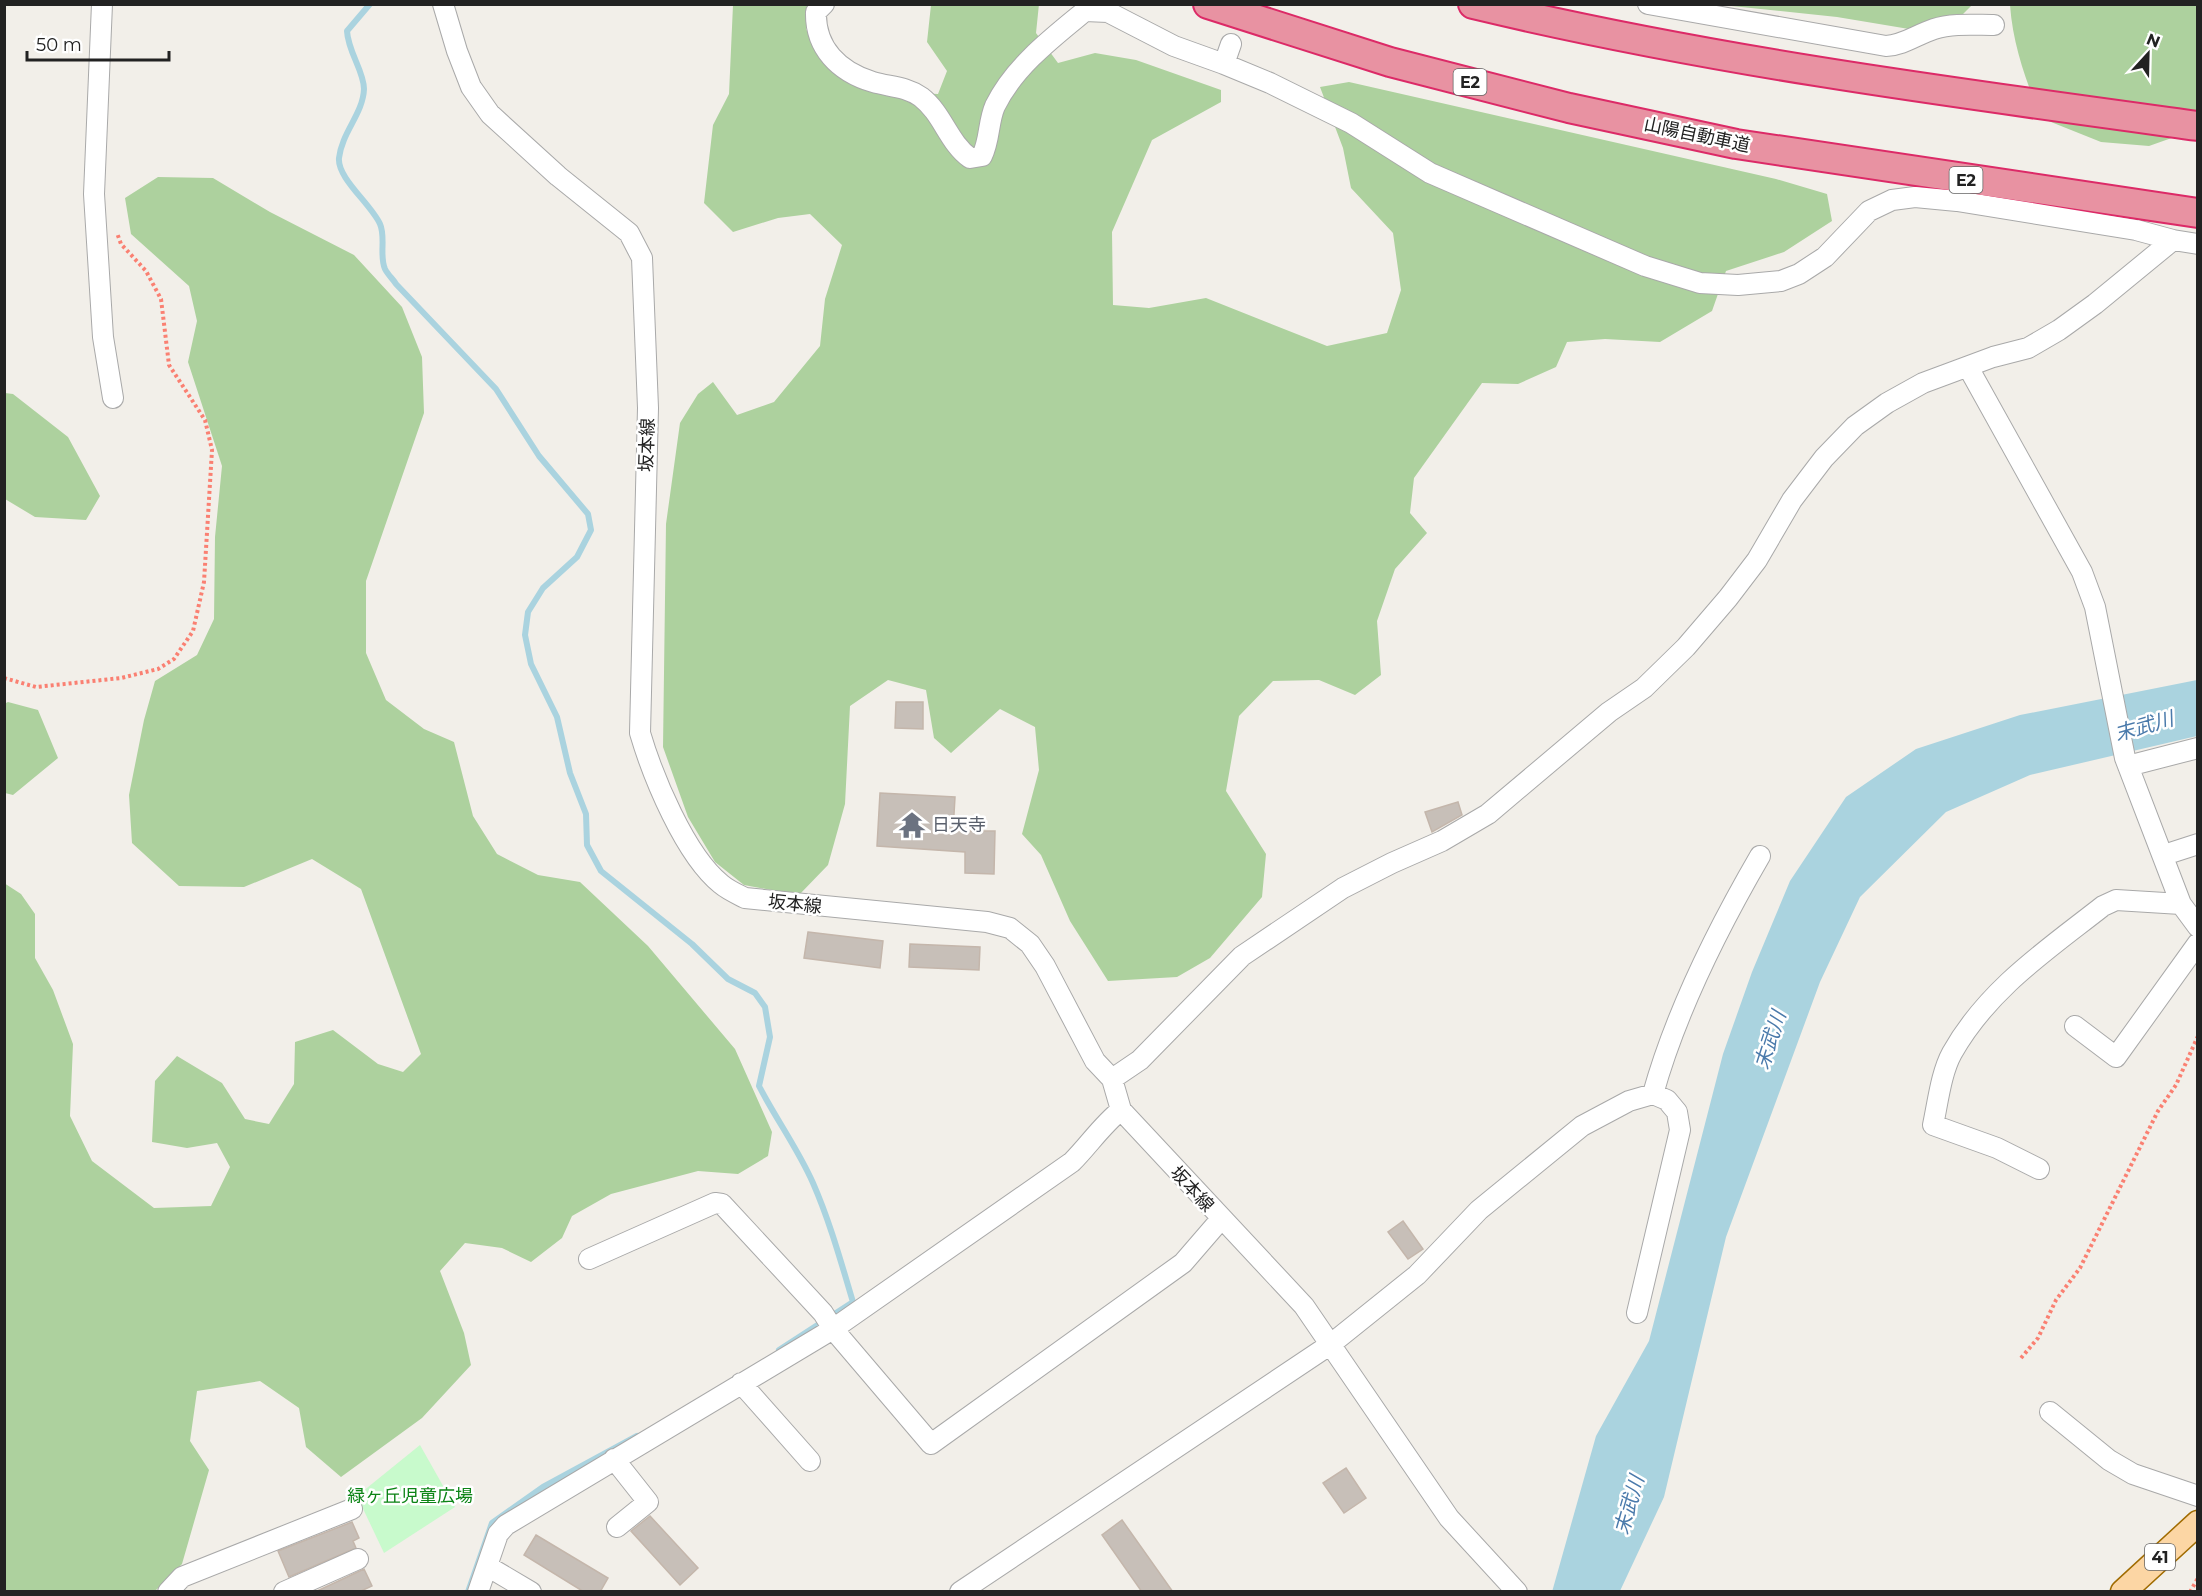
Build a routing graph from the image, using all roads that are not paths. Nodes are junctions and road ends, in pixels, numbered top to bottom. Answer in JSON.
{"nodes":[{"id":1,"x":102,"y":4,"type":"edge"},
{"id":2,"x":443,"y":4,"type":"edge"},
{"id":3,"x":824,"y":4,"type":"edge"},
{"id":4,"x":1208,"y":4,"type":"edge"},
{"id":5,"x":1473,"y":4,"type":"edge"},
{"id":6,"x":1648,"y":4,"type":"edge"},
{"id":7,"x":1994,"y":25,"type":"dead end"},
{"id":8,"x":1231,"y":44,"type":"dead end"},
{"id":9,"x":1224,"y":64,"type":"junction"},
{"id":10,"x":2198,"y":126,"type":"edge"},
{"id":11,"x":2198,"y":213,"type":"edge"},
{"id":12,"x":2173,"y":240,"type":"junction"},
{"id":13,"x":2198,"y":244,"type":"edge"},
{"id":14,"x":1968,"y":367,"type":"junction"},
{"id":15,"x":113,"y":398,"type":"dead end"},
{"id":16,"x":2198,"y":748,"type":"edge"},
{"id":17,"x":2127,"y":762,"type":"junction"},
{"id":18,"x":2198,"y":844,"type":"edge"},
{"id":19,"x":2164,"y":855,"type":"junction"},
{"id":20,"x":1760,"y":856,"type":"dead end"},
{"id":21,"x":2181,"y":904,"type":"junction"},
{"id":22,"x":2198,"y":927,"type":"edge"},
{"id":23,"x":2198,"y":943,"type":"edge"},
{"id":24,"x":2074,"y":1026,"type":"dead end"},
{"id":25,"x":1112,"y":1079,"type":"junction"},
{"id":26,"x":1653,"y":1094,"type":"junction"},
{"id":27,"x":1121,"y":1110,"type":"junction"},
{"id":28,"x":2039,"y":1169,"type":"dead end"},
{"id":29,"x":1221,"y":1219,"type":"junction"},
{"id":30,"x":589,"y":1259,"type":"dead end"},
{"id":31,"x":1637,"y":1312,"type":"dead end"},
{"id":32,"x":829,"y":1322,"type":"junction"},
{"id":33,"x":1331,"y":1344,"type":"junction"},
{"id":34,"x":741,"y":1383,"type":"junction"},
{"id":35,"x":2050,"y":1412,"type":"dead end"},
{"id":36,"x":614,"y":1459,"type":"junction"},
{"id":37,"x":810,"y":1461,"type":"dead end"},
{"id":38,"x":2198,"y":1496,"type":"edge"},
{"id":39,"x":352,"y":1509,"type":"dead end"},
{"id":40,"x":2198,"y":1523,"type":"edge"},
{"id":41,"x":617,"y":1527,"type":"dead end"},
{"id":42,"x":358,"y":1559,"type":"dead end"},
{"id":43,"x":487,"y":1566,"type":"junction"},
{"id":44,"x":168,"y":1592,"type":"edge"},
{"id":45,"x":284,"y":1592,"type":"edge"},
{"id":46,"x":478,"y":1592,"type":"edge"},
{"id":47,"x":531,"y":1592,"type":"edge"},
{"id":48,"x":960,"y":1592,"type":"edge"},
{"id":49,"x":1516,"y":1592,"type":"edge"},
{"id":50,"x":2123,"y":1592,"type":"edge"}],
"edges":[{"from":1,"to":15,"type":"street"},
{"from":2,"to":25,"type":"street","name":"坂本線"},
{"from":3,"to":9,"type":"street"},
{"from":4,"to":11,"type":"highway","name":"山陽自動車道","number":"E2"},
{"from":5,"to":10,"type":"highway"},
{"from":6,"to":7,"type":"street"},
{"from":8,"to":9,"type":"street"},
{"from":9,"to":12,"type":"street"},
{"from":12,"to":13,"type":"street"},
{"from":12,"to":14,"type":"street"},
{"from":14,"to":17,"type":"street"},
{"from":14,"to":25,"type":"street"},
{"from":16,"to":17,"type":"street"},
{"from":17,"to":19,"type":"street"},
{"from":18,"to":19,"type":"street"},
{"from":19,"to":21,"type":"street"},
{"from":20,"to":26,"type":"street"},
{"from":21,"to":22,"type":"street"},
{"from":21,"to":28,"type":"street"},
{"from":23,"to":24,"type":"street"},
{"from":25,"to":27,"type":"street","name":"坂本線"},
{"from":26,"to":31,"type":"street"},
{"from":26,"to":33,"type":"street"},
{"from":27,"to":29,"type":"street","name":"坂本線"},
{"from":27,"to":32,"type":"street"},
{"from":29,"to":32,"type":"street"},
{"from":29,"to":33,"type":"street","name":"坂本線"},
{"from":30,"to":32,"type":"street"},
{"from":32,"to":34,"type":"street"},
{"from":33,"to":48,"type":"street"},
{"from":33,"to":49,"type":"street","name":"坂本線"},
{"from":34,"to":36,"type":"street"},
{"from":34,"to":37,"type":"street"},
{"from":35,"to":38,"type":"street"},
{"from":36,"to":41,"type":"street"},
{"from":36,"to":43,"type":"street"},
{"from":39,"to":44,"type":"street"},
{"from":40,"to":50,"type":"main road","number":"41"},
{"from":42,"to":45,"type":"street"},
{"from":43,"to":46,"type":"street"},
{"from":43,"to":47,"type":"street"}]}
